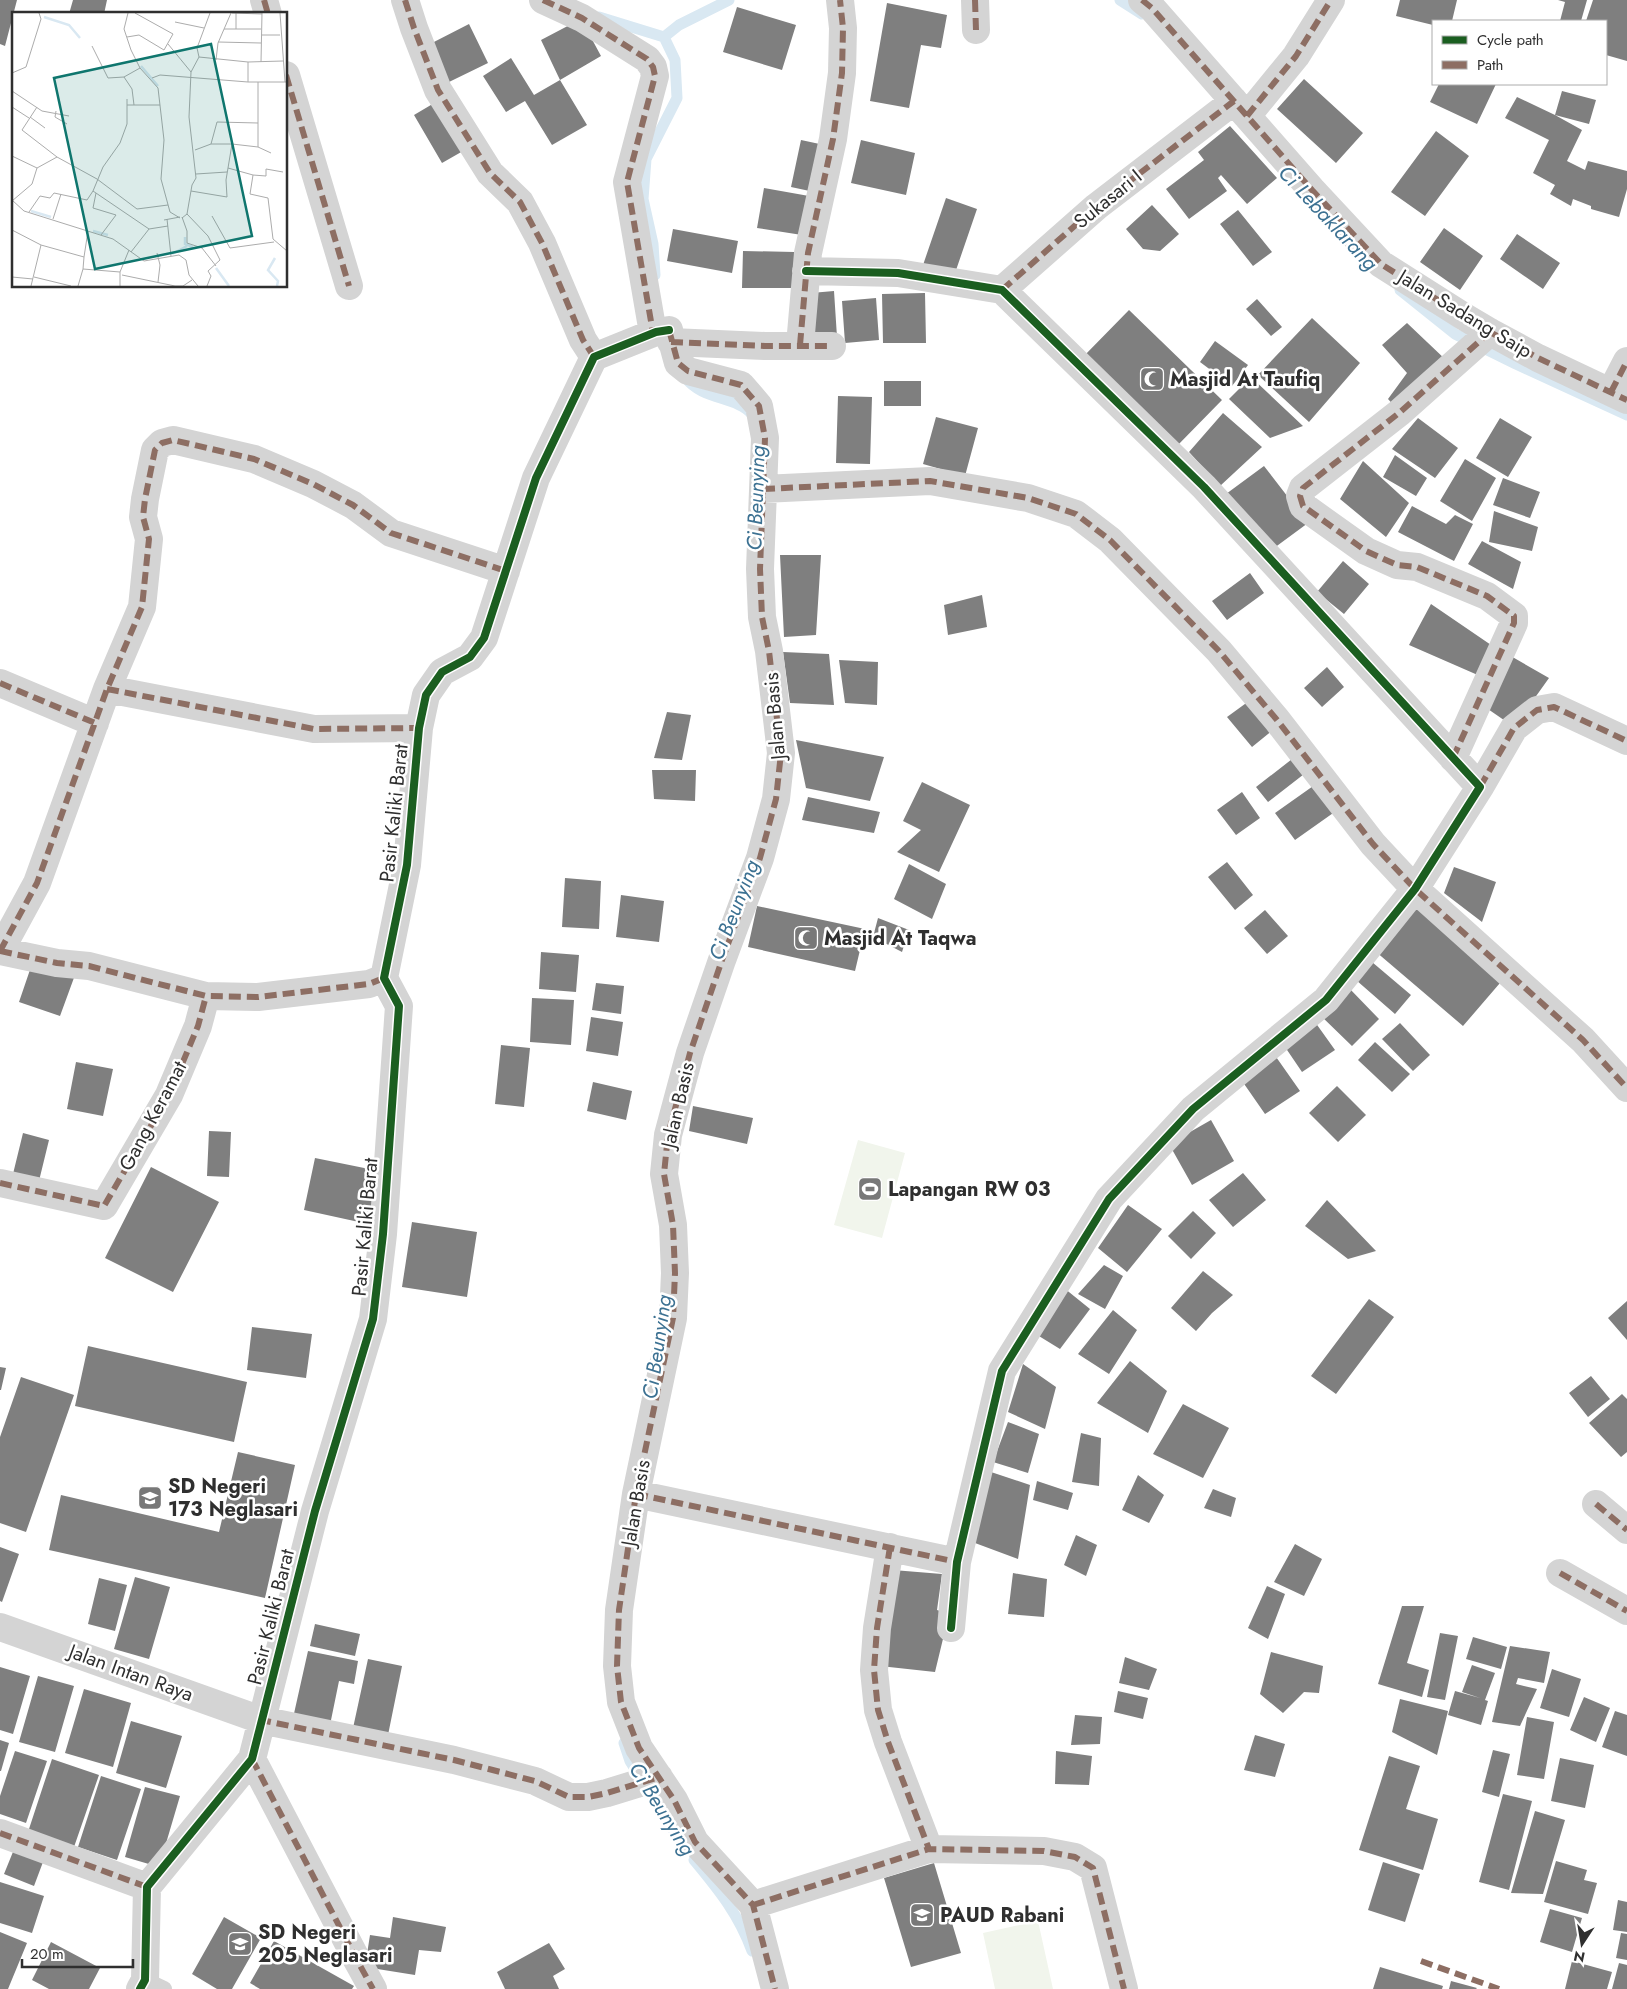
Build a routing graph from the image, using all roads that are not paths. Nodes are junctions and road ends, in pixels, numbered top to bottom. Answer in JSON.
{"nodes":[{"id":1,"x":405,"y":0,"type":"edge"},
{"id":2,"x":542,"y":0,"type":"edge"},
{"id":3,"x":974,"y":0,"type":"edge"},
{"id":4,"x":1142,"y":0,"type":"edge"},
{"id":5,"x":1331,"y":0,"type":"edge"},
{"id":6,"x":841,"y":4,"type":"edge"},
{"id":7,"x":976,"y":30,"type":"dead end"},
{"id":8,"x":288,"y":82,"type":"edge"},
{"id":9,"x":1232,"y":109,"type":"junction"},
{"id":10,"x":806,"y":272,"type":"junction"},
{"id":11,"x":349,"y":286,"type":"dead end"},
{"id":12,"x":1002,"y":290,"type":"junction"},
{"id":13,"x":663,"y":334,"type":"junction"},
{"id":14,"x":1481,"y":340,"type":"junction"},
{"id":15,"x":800,"y":344,"type":"junction"},
{"id":16,"x":832,"y":346,"type":"dead end"},
{"id":17,"x":594,"y":357,"type":"junction"},
{"id":18,"x":1627,"y":361,"type":"edge"},
{"id":19,"x":1619,"y":396,"type":"edge"},
{"id":20,"x":763,"y":489,"type":"junction"},
{"id":21,"x":506,"y":570,"type":"junction"},
{"id":22,"x":0,"y":683,"type":"edge"},
{"id":23,"x":106,"y":689,"type":"junction"},
{"id":24,"x":95,"y":723,"type":"junction"},
{"id":25,"x":419,"y":728,"type":"junction"},
{"id":26,"x":1627,"y":741,"type":"edge"},
{"id":27,"x":1453,"y":758,"type":"junction"},
{"id":28,"x":1480,"y":787,"type":"junction"},
{"id":29,"x":1415,"y":889,"type":"junction"},
{"id":30,"x":0,"y":951,"type":"edge"},
{"id":31,"x":384,"y":978,"type":"junction"},
{"id":32,"x":206,"y":996,"type":"junction"},
{"id":33,"x":1627,"y":1088,"type":"edge"},
{"id":34,"x":0,"y":1183,"type":"edge"},
{"id":35,"x":636,"y":1494,"type":"junction"},
{"id":36,"x":1596,"y":1504,"type":"dead end"},
{"id":37,"x":1627,"y":1530,"type":"edge"},
{"id":38,"x":890,"y":1548,"type":"junction"},
{"id":39,"x":956,"y":1562,"type":"junction"},
{"id":40,"x":1560,"y":1572,"type":"dead end"},
{"id":41,"x":1627,"y":1611,"type":"edge"},
{"id":42,"x":0,"y":1627,"type":"edge"},
{"id":43,"x":951,"y":1628,"type":"dead end"},
{"id":44,"x":261,"y":1720,"type":"junction"},
{"id":45,"x":252,"y":1759,"type":"junction"},
{"id":46,"x":659,"y":1776,"type":"junction"},
{"id":47,"x":0,"y":1833,"type":"edge"},
{"id":48,"x":930,"y":1849,"type":"junction"},
{"id":49,"x":147,"y":1887,"type":"junction"},
{"id":50,"x":753,"y":1905,"type":"junction"},
{"id":51,"x":150,"y":1986,"type":"edge"},
{"id":52,"x":374,"y":1989,"type":"edge"},
{"id":53,"x":775,"y":1989,"type":"edge"},
{"id":54,"x":1124,"y":1989,"type":"edge"}],
"edges":[{"from":1,"to":17,"type":"street"},
{"from":2,"to":13,"type":"street","name":"Jalan Basis"},
{"from":3,"to":7,"type":"street"},
{"from":4,"to":9,"type":"street","name":"Jalan Sadang Saip"},
{"from":5,"to":9,"type":"street","name":"Sukasari I"},
{"from":6,"to":10,"type":"street"},
{"from":8,"to":11,"type":"street"},
{"from":9,"to":12,"type":"street","name":"Sukasari I"},
{"from":9,"to":14,"type":"street","name":"Jalan Sadang Saip"},
{"from":10,"to":12,"type":"street"},
{"from":10,"to":15,"type":"street"},
{"from":12,"to":27,"type":"street"},
{"from":13,"to":15,"type":"street"},
{"from":13,"to":17,"type":"street"},
{"from":13,"to":20,"type":"street","name":"Jalan Basis"},
{"from":14,"to":19,"type":"street","name":"Jalan Sadang Saip"},
{"from":14,"to":27,"type":"street"},
{"from":15,"to":16,"type":"street"},
{"from":17,"to":21,"type":"street","name":"Pasir Kaliki Barat"},
{"from":18,"to":19,"type":"street"},
{"from":20,"to":29,"type":"street"},
{"from":20,"to":35,"type":"street","name":"Jalan Basis"},
{"from":21,"to":23,"type":"street"},
{"from":21,"to":25,"type":"street","name":"Pasir Kaliki Barat"},
{"from":22,"to":24,"type":"street"},
{"from":23,"to":24,"type":"street"},
{"from":23,"to":25,"type":"street"},
{"from":24,"to":30,"type":"street"},
{"from":25,"to":31,"type":"street","name":"Pasir Kaliki Barat"},
{"from":26,"to":28,"type":"street"},
{"from":27,"to":28,"type":"street"},
{"from":28,"to":29,"type":"street"},
{"from":29,"to":33,"type":"street"},
{"from":29,"to":39,"type":"street"},
{"from":30,"to":32,"type":"street"},
{"from":31,"to":32,"type":"street"},
{"from":31,"to":44,"type":"street","name":"Pasir Kaliki Barat"},
{"from":32,"to":34,"type":"street","name":"Gang Keramat"},
{"from":35,"to":38,"type":"street"},
{"from":35,"to":46,"type":"street","name":"Jalan Basis"},
{"from":36,"to":37,"type":"street"},
{"from":38,"to":39,"type":"street"},
{"from":38,"to":48,"type":"street"},
{"from":39,"to":43,"type":"street"},
{"from":40,"to":41,"type":"street"},
{"from":42,"to":44,"type":"street","name":"Jalan Intan Raya"},
{"from":44,"to":45,"type":"street","name":"Pasir Kaliki Barat"},
{"from":44,"to":46,"type":"street","name":"Jalan Intan Raya"},
{"from":45,"to":49,"type":"street"},
{"from":45,"to":52,"type":"street"},
{"from":46,"to":50,"type":"street","name":"Jalan Basis"},
{"from":47,"to":49,"type":"street"},
{"from":48,"to":50,"type":"street"},
{"from":48,"to":54,"type":"street"},
{"from":49,"to":51,"type":"street"},
{"from":50,"to":53,"type":"street","name":"Jalan Basis"}]}
